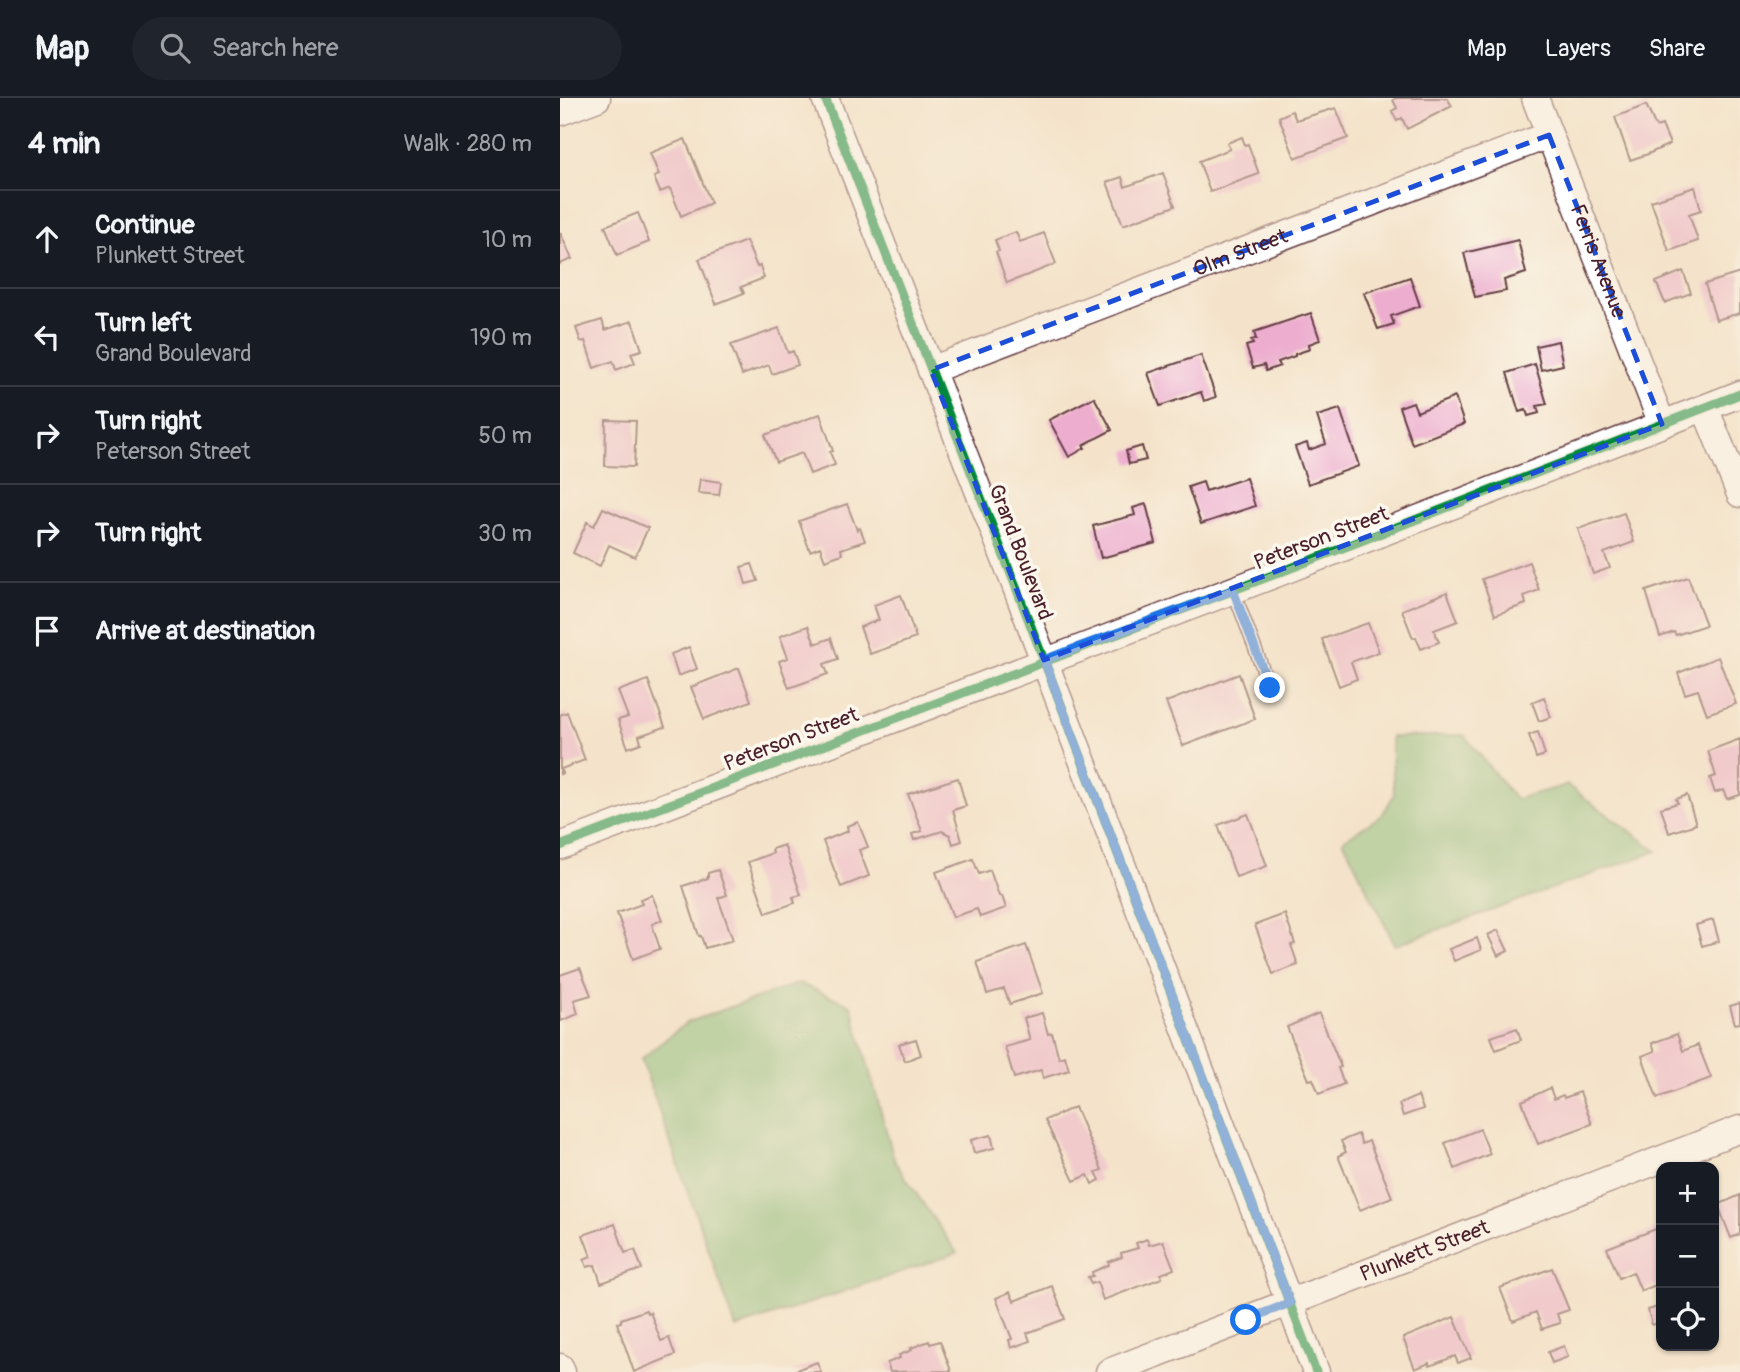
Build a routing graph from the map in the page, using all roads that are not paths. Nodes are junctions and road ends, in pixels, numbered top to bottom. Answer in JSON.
{"nodes":[{"id":1,"x":597,"y":98,"type":"edge"},
{"id":2,"x":825,"y":98,"type":"edge"},
{"id":3,"x":1535,"y":98,"type":"edge"},
{"id":4,"x":560,"y":112,"type":"edge"},
{"id":5,"x":1549,"y":135,"type":"junction"},
{"id":6,"x":931,"y":370,"type":"junction"},
{"id":7,"x":1740,"y":394,"type":"edge"},
{"id":8,"x":1705,"y":408,"type":"junction"},
{"id":9,"x":1662,"y":424,"type":"junction"},
{"id":10,"x":1740,"y":494,"type":"edge"},
{"id":11,"x":1233,"y":590,"type":"junction"},
{"id":12,"x":1044,"y":660,"type":"junction"},
{"id":13,"x":1270,"y":688,"type":"dead end"},
{"id":14,"x":560,"y":846,"type":"edge"},
{"id":15,"x":1740,"y":1129,"type":"edge"},
{"id":16,"x":1290,"y":1303,"type":"junction"},
{"id":17,"x":560,"y":1367,"type":"edge"},
{"id":18,"x":562,"y":1372,"type":"edge"},
{"id":19,"x":1109,"y":1372,"type":"edge"},
{"id":20,"x":1316,"y":1372,"type":"edge"}],
"edges":[{"from":1,"to":4,"type":"street"},
{"from":2,"to":6,"type":"street","name":"Grand Boulevard"},
{"from":3,"to":5,"type":"street","name":"Ferris Avenue"},
{"from":5,"to":6,"type":"street","name":"Olm Street"},
{"from":5,"to":9,"type":"street","name":"Ferris Avenue"},
{"from":6,"to":12,"type":"street","name":"Grand Boulevard"},
{"from":7,"to":8,"type":"street","name":"Peterson Street"},
{"from":8,"to":9,"type":"street","name":"Peterson Street"},
{"from":8,"to":10,"type":"street"},
{"from":9,"to":11,"type":"street","name":"Peterson Street"},
{"from":11,"to":12,"type":"street","name":"Peterson Street"},
{"from":11,"to":13,"type":"lane"},
{"from":12,"to":14,"type":"street","name":"Peterson Street"},
{"from":12,"to":16,"type":"street","name":"Grand Boulevard"},
{"from":15,"to":16,"type":"street","name":"Plunkett Street"},
{"from":16,"to":19,"type":"street","name":"Plunkett Street"},
{"from":16,"to":20,"type":"street","name":"Grand Boulevard"},
{"from":17,"to":18,"type":"street"}]}
